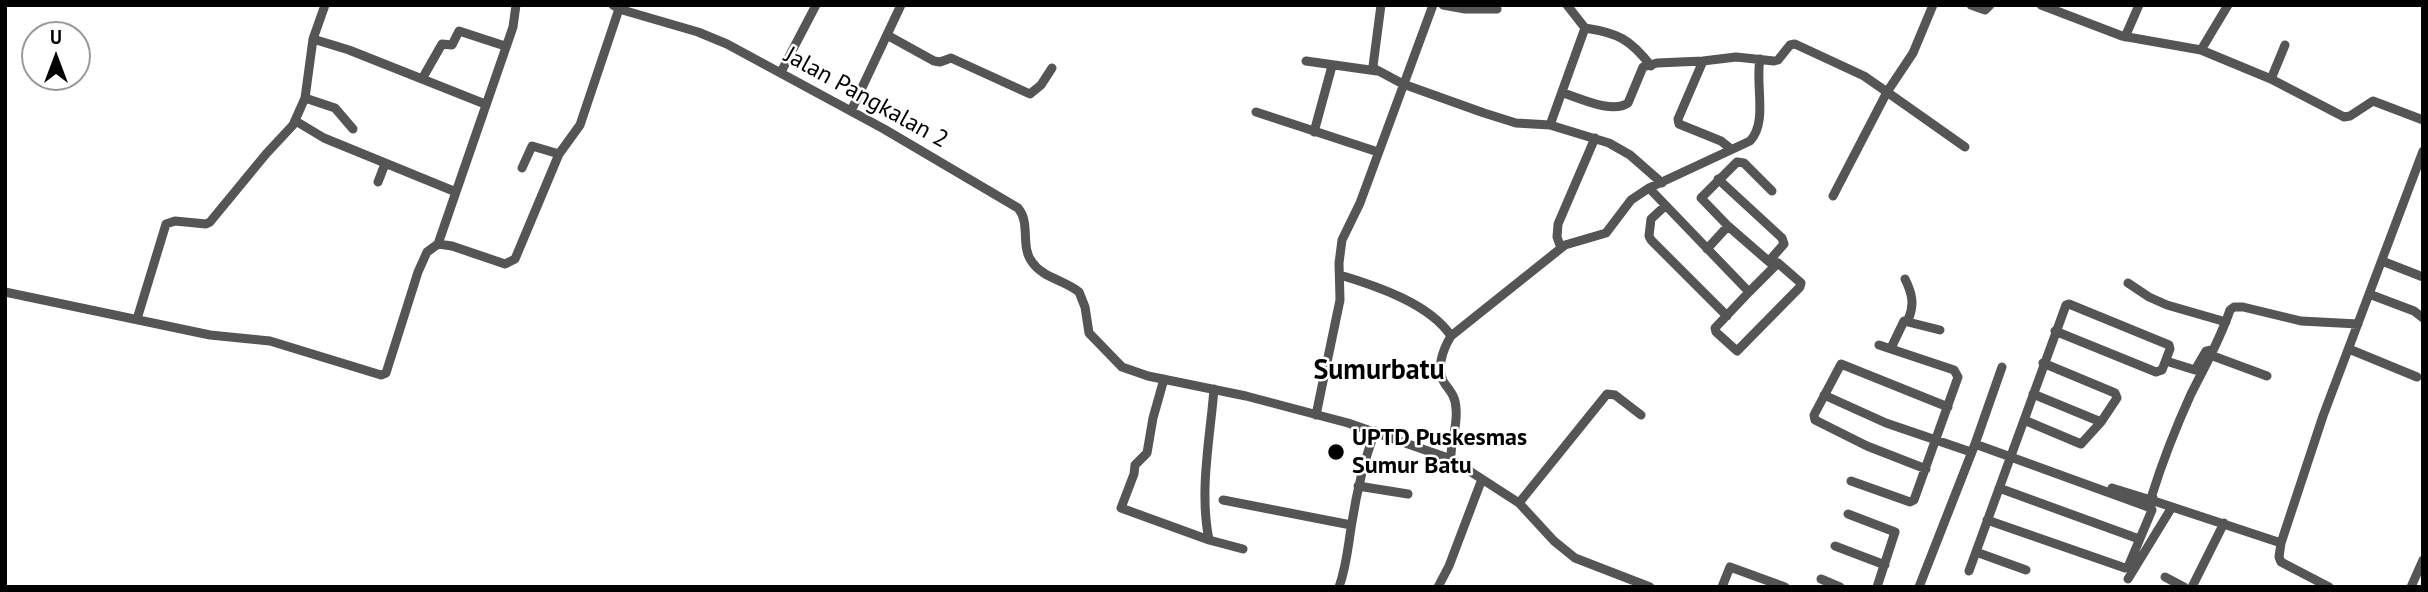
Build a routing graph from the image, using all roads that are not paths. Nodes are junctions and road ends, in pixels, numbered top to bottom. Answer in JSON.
{"nodes":[{"id":1,"x":325,"y":5,"type":"edge"},
{"id":2,"x":516,"y":5,"type":"edge"},
{"id":3,"x":816,"y":5,"type":"edge"},
{"id":4,"x":901,"y":5,"type":"edge"},
{"id":5,"x":1381,"y":5,"type":"edge"},
{"id":6,"x":1433,"y":5,"type":"edge"},
{"id":7,"x":1443,"y":5,"type":"edge"},
{"id":8,"x":1567,"y":5,"type":"edge"},
{"id":9,"x":1933,"y":5,"type":"edge"},
{"id":10,"x":1971,"y":5,"type":"edge"},
{"id":11,"x":1990,"y":5,"type":"edge"},
{"id":12,"x":2040,"y":5,"type":"edge"},
{"id":13,"x":2139,"y":5,"type":"edge"},
{"id":14,"x":2228,"y":5,"type":"edge"},
{"id":15,"x":616,"y":7,"type":"edge"},
{"id":16,"x":1497,"y":9,"type":"dead end"},
{"id":17,"x":1585,"y":29,"type":"junction"},
{"id":18,"x":887,"y":35,"type":"junction"},
{"id":19,"x":2124,"y":36,"type":"junction"},
{"id":20,"x":313,"y":39,"type":"junction"},
{"id":21,"x":2285,"y":45,"type":"dead end"},
{"id":22,"x":505,"y":46,"type":"junction"},
{"id":23,"x":2202,"y":50,"type":"junction"},
{"id":24,"x":1760,"y":59,"type":"junction"},
{"id":25,"x":1306,"y":61,"type":"dead end"},
{"id":26,"x":1703,"y":61,"type":"junction"},
{"id":27,"x":1332,"y":66,"type":"junction"},
{"id":28,"x":1651,"y":66,"type":"junction"},
{"id":29,"x":1052,"y":68,"type":"dead end"},
{"id":30,"x":1378,"y":71,"type":"junction"},
{"id":31,"x":781,"y":72,"type":"junction"},
{"id":32,"x":422,"y":79,"type":"junction"},
{"id":33,"x":2271,"y":79,"type":"junction"},
{"id":34,"x":1403,"y":85,"type":"junction"},
{"id":35,"x":1887,"y":92,"type":"junction"},
{"id":36,"x":1563,"y":93,"type":"junction"},
{"id":37,"x":305,"y":98,"type":"junction"},
{"id":38,"x":485,"y":104,"type":"junction"},
{"id":39,"x":850,"y":111,"type":"junction"},
{"id":40,"x":1256,"y":112,"type":"dead end"},
{"id":41,"x":2423,"y":120,"type":"edge"},
{"id":42,"x":299,"y":123,"type":"dead end"},
{"id":43,"x":1550,"y":125,"type":"junction"},
{"id":44,"x":353,"y":129,"type":"dead end"},
{"id":45,"x":1314,"y":132,"type":"junction"},
{"id":46,"x":1595,"y":138,"type":"junction"},
{"id":47,"x":1965,"y":147,"type":"dead end"},
{"id":48,"x":1731,"y":149,"type":"junction"},
{"id":49,"x":2423,"y":151,"type":"edge"},
{"id":50,"x":1378,"y":152,"type":"junction"},
{"id":51,"x":559,"y":154,"type":"junction"},
{"id":52,"x":385,"y":164,"type":"junction"},
{"id":53,"x":522,"y":168,"type":"dead end"},
{"id":54,"x":1718,"y":179,"type":"junction"},
{"id":55,"x":378,"y":181,"type":"dead end"},
{"id":56,"x":1662,"y":183,"type":"junction"},
{"id":57,"x":1649,"y":188,"type":"junction"},
{"id":58,"x":1772,"y":191,"type":"dead end"},
{"id":59,"x":456,"y":192,"type":"junction"},
{"id":60,"x":1833,"y":196,"type":"dead end"},
{"id":61,"x":1665,"y":206,"type":"junction"},
{"id":62,"x":1728,"y":226,"type":"junction"},
{"id":63,"x":438,"y":244,"type":"junction"},
{"id":64,"x":1561,"y":248,"type":"junction"},
{"id":65,"x":1707,"y":249,"type":"junction"},
{"id":66,"x":2382,"y":261,"type":"junction"},
{"id":67,"x":1771,"y":264,"type":"junction"},
{"id":68,"x":1340,"y":275,"type":"junction"},
{"id":69,"x":2423,"y":276,"type":"edge"},
{"id":70,"x":1905,"y":279,"type":"dead end"},
{"id":71,"x":2128,"y":283,"type":"dead end"},
{"id":72,"x":5,"y":292,"type":"edge"},
{"id":73,"x":1749,"y":292,"type":"junction"},
{"id":74,"x":2369,"y":295,"type":"junction"},
{"id":75,"x":1727,"y":316,"type":"junction"},
{"id":76,"x":2423,"y":318,"type":"edge"},
{"id":77,"x":137,"y":319,"type":"junction"},
{"id":78,"x":1908,"y":320,"type":"junction"},
{"id":79,"x":2226,"y":322,"type":"junction"},
{"id":80,"x":2358,"y":324,"type":"junction"},
{"id":81,"x":1940,"y":330,"type":"dead end"},
{"id":82,"x":2055,"y":331,"type":"junction"},
{"id":83,"x":1451,"y":336,"type":"junction"},
{"id":84,"x":1879,"y":345,"type":"dead end"},
{"id":85,"x":1891,"y":348,"type":"junction"},
{"id":86,"x":2349,"y":349,"type":"junction"},
{"id":87,"x":2213,"y":356,"type":"junction"},
{"id":88,"x":2043,"y":363,"type":"junction"},
{"id":89,"x":2164,"y":366,"type":"junction"},
{"id":90,"x":2002,"y":367,"type":"dead end"},
{"id":91,"x":2267,"y":376,"type":"dead end"},
{"id":92,"x":2417,"y":377,"type":"dead end"},
{"id":93,"x":1164,"y":379,"type":"junction"},
{"id":94,"x":1214,"y":389,"type":"junction"},
{"id":95,"x":2033,"y":394,"type":"junction"},
{"id":96,"x":1824,"y":395,"type":"junction"},
{"id":97,"x":1948,"y":407,"type":"junction"},
{"id":98,"x":1316,"y":415,"type":"junction"},
{"id":99,"x":1641,"y":415,"type":"dead end"},
{"id":100,"x":2024,"y":420,"type":"junction"},
{"id":101,"x":2101,"y":422,"type":"junction"},
{"id":102,"x":1376,"y":431,"type":"junction"},
{"id":103,"x":1936,"y":441,"type":"junction"},
{"id":104,"x":1973,"y":448,"type":"junction"},
{"id":105,"x":2010,"y":456,"type":"junction"},
{"id":106,"x":1451,"y":459,"type":"junction"},
{"id":107,"x":1926,"y":469,"type":"junction"},
{"id":108,"x":1482,"y":479,"type":"junction"},
{"id":109,"x":1850,"y":481,"type":"dead end"},
{"id":110,"x":1358,"y":486,"type":"junction"},
{"id":111,"x":1999,"y":488,"type":"junction"},
{"id":112,"x":1408,"y":494,"type":"dead end"},
{"id":113,"x":1223,"y":500,"type":"dead end"},
{"id":114,"x":1519,"y":503,"type":"junction"},
{"id":115,"x":2152,"y":505,"type":"junction"},
{"id":116,"x":2172,"y":508,"type":"junction"},
{"id":117,"x":1848,"y":514,"type":"dead end"},
{"id":118,"x":1987,"y":520,"type":"junction"},
{"id":119,"x":2224,"y":523,"type":"junction"},
{"id":120,"x":1351,"y":525,"type":"junction"},
{"id":121,"x":2139,"y":539,"type":"junction"},
{"id":122,"x":1209,"y":540,"type":"junction"},
{"id":123,"x":2281,"y":543,"type":"junction"},
{"id":124,"x":1835,"y":546,"type":"dead end"},
{"id":125,"x":1243,"y":550,"type":"dead end"},
{"id":126,"x":1976,"y":552,"type":"junction"},
{"id":127,"x":2422,"y":563,"type":"edge"},
{"id":128,"x":1885,"y":565,"type":"junction"},
{"id":129,"x":2026,"y":570,"type":"dead end"},
{"id":130,"x":1969,"y":571,"type":"dead end"},
{"id":131,"x":2165,"y":577,"type":"dead end"},
{"id":132,"x":1821,"y":579,"type":"dead end"},
{"id":133,"x":2128,"y":579,"type":"dead end"},
{"id":134,"x":1882,"y":586,"type":"edge"},
{"id":135,"x":1339,"y":587,"type":"edge"},
{"id":136,"x":1438,"y":587,"type":"edge"},
{"id":137,"x":1650,"y":587,"type":"edge"},
{"id":138,"x":1722,"y":587,"type":"edge"},
{"id":139,"x":1785,"y":587,"type":"edge"},
{"id":140,"x":1840,"y":587,"type":"edge"},
{"id":141,"x":1919,"y":587,"type":"edge"},
{"id":142,"x":2183,"y":587,"type":"edge"},
{"id":143,"x":2192,"y":587,"type":"edge"},
{"id":144,"x":2329,"y":587,"type":"edge"},
{"id":145,"x":2411,"y":587,"type":"edge"}],
"edges":[{"from":1,"to":20,"type":"street"},
{"from":2,"to":22,"type":"street"},
{"from":3,"to":31,"type":"street"},
{"from":4,"to":18,"type":"street"},
{"from":5,"to":30,"type":"street"},
{"from":6,"to":34,"type":"street"},
{"from":7,"to":16,"type":"street"},
{"from":8,"to":17,"type":"street"},
{"from":9,"to":35,"type":"street"},
{"from":10,"to":11,"type":"street"},
{"from":12,"to":19,"type":"street"},
{"from":13,"to":19,"type":"street"},
{"from":14,"to":23,"type":"street"},
{"from":15,"to":31,"type":"street","name":"Jalan Pangkalan 2"},
{"from":15,"to":51,"type":"street"},
{"from":17,"to":28,"type":"street"},
{"from":17,"to":36,"type":"street"},
{"from":18,"to":29,"type":"street"},
{"from":18,"to":39,"type":"street"},
{"from":19,"to":23,"type":"street"},
{"from":20,"to":32,"type":"street"},
{"from":20,"to":37,"type":"street"},
{"from":21,"to":33,"type":"street"},
{"from":22,"to":32,"type":"street"},
{"from":22,"to":38,"type":"street"},
{"from":23,"to":33,"type":"street"},
{"from":24,"to":26,"type":"street"},
{"from":24,"to":35,"type":"street"},
{"from":24,"to":48,"type":"street"},
{"from":25,"to":27,"type":"street"},
{"from":26,"to":28,"type":"street"},
{"from":26,"to":48,"type":"street"},
{"from":27,"to":30,"type":"street"},
{"from":27,"to":45,"type":"street"},
{"from":28,"to":36,"type":"street"},
{"from":30,"to":34,"type":"street"},
{"from":31,"to":39,"type":"street","name":"Jalan Pangkalan 2"},
{"from":32,"to":38,"type":"street"},
{"from":33,"to":41,"type":"street"},
{"from":34,"to":43,"type":"street"},
{"from":34,"to":50,"type":"street"},
{"from":35,"to":47,"type":"street"},
{"from":35,"to":60,"type":"street"},
{"from":36,"to":43,"type":"street"},
{"from":37,"to":44,"type":"street"},
{"from":37,"to":77,"type":"street"},
{"from":38,"to":59,"type":"street"},
{"from":39,"to":93,"type":"street","name":"Jalan Pangkalan 2"},
{"from":40,"to":45,"type":"street"},
{"from":42,"to":52,"type":"street"},
{"from":43,"to":46,"type":"street"},
{"from":45,"to":50,"type":"street"},
{"from":46,"to":56,"type":"street"},
{"from":46,"to":64,"type":"street"},
{"from":48,"to":56,"type":"street"},
{"from":49,"to":66,"type":"street"},
{"from":50,"to":68,"type":"street"},
{"from":51,"to":53,"type":"street"},
{"from":51,"to":63,"type":"street"},
{"from":52,"to":55,"type":"street"},
{"from":52,"to":59,"type":"street"},
{"from":54,"to":58,"type":"street"},
{"from":54,"to":62,"type":"street"},
{"from":54,"to":67,"type":"street"},
{"from":56,"to":57,"type":"street"},
{"from":57,"to":61,"type":"street"},
{"from":57,"to":64,"type":"street"},
{"from":59,"to":63,"type":"street"},
{"from":61,"to":65,"type":"street"},
{"from":61,"to":75,"type":"street"},
{"from":62,"to":65,"type":"street"},
{"from":62,"to":67,"type":"street"},
{"from":63,"to":77,"type":"street"},
{"from":64,"to":83,"type":"street"},
{"from":65,"to":73,"type":"street"},
{"from":66,"to":69,"type":"street"},
{"from":66,"to":74,"type":"street"},
{"from":67,"to":73,"type":"street"},
{"from":67,"to":75,"type":"street"},
{"from":68,"to":83,"type":"street"},
{"from":68,"to":98,"type":"street"},
{"from":70,"to":78,"type":"street"},
{"from":71,"to":79,"type":"street"},
{"from":72,"to":77,"type":"street"},
{"from":73,"to":75,"type":"street"},
{"from":74,"to":76,"type":"street"},
{"from":74,"to":80,"type":"street"},
{"from":78,"to":81,"type":"street"},
{"from":78,"to":85,"type":"street"},
{"from":79,"to":80,"type":"street"},
{"from":79,"to":87,"type":"street"},
{"from":80,"to":86,"type":"street"},
{"from":82,"to":88,"type":"street"},
{"from":82,"to":89,"type":"street"},
{"from":82,"to":89,"type":"street"},
{"from":83,"to":106,"type":"street"},
{"from":84,"to":85,"type":"street"},
{"from":85,"to":97,"type":"street"},
{"from":86,"to":92,"type":"street"},
{"from":86,"to":123,"type":"street"},
{"from":87,"to":89,"type":"street"},
{"from":87,"to":91,"type":"street"},
{"from":87,"to":115,"type":"street"},
{"from":88,"to":95,"type":"street"},
{"from":88,"to":101,"type":"street"},
{"from":90,"to":104,"type":"street"},
{"from":93,"to":94,"type":"street"},
{"from":93,"to":122,"type":"street"},
{"from":94,"to":98,"type":"street"},
{"from":94,"to":122,"type":"street"},
{"from":95,"to":100,"type":"street"},
{"from":95,"to":101,"type":"street"},
{"from":96,"to":97,"type":"street"},
{"from":96,"to":103,"type":"street"},
{"from":96,"to":107,"type":"street"},
{"from":97,"to":103,"type":"street"},
{"from":98,"to":102,"type":"street"},
{"from":99,"to":114,"type":"street"},
{"from":100,"to":101,"type":"street"},
{"from":100,"to":105,"type":"street"},
{"from":102,"to":106,"type":"street"},
{"from":102,"to":110,"type":"street"},
{"from":103,"to":104,"type":"street"},
{"from":103,"to":107,"type":"street"},
{"from":104,"to":105,"type":"street"},
{"from":104,"to":141,"type":"street"},
{"from":105,"to":111,"type":"street"},
{"from":105,"to":115,"type":"street"},
{"from":106,"to":108,"type":"street"},
{"from":107,"to":109,"type":"street"},
{"from":108,"to":114,"type":"street"},
{"from":108,"to":136,"type":"street"},
{"from":110,"to":112,"type":"street"},
{"from":110,"to":120,"type":"street"},
{"from":111,"to":118,"type":"street"},
{"from":111,"to":121,"type":"street"},
{"from":113,"to":120,"type":"street"},
{"from":114,"to":137,"type":"street"},
{"from":115,"to":116,"type":"street"},
{"from":115,"to":121,"type":"street"},
{"from":116,"to":119,"type":"street"},
{"from":116,"to":133,"type":"street"},
{"from":117,"to":128,"type":"street"},
{"from":118,"to":121,"type":"street"},
{"from":118,"to":126,"type":"street"},
{"from":119,"to":123,"type":"street"},
{"from":119,"to":143,"type":"street"},
{"from":120,"to":135,"type":"street"},
{"from":122,"to":125,"type":"street"},
{"from":123,"to":144,"type":"street"},
{"from":124,"to":128,"type":"street"},
{"from":126,"to":129,"type":"street"},
{"from":126,"to":130,"type":"street"},
{"from":127,"to":145,"type":"street"},
{"from":128,"to":134,"type":"street"},
{"from":131,"to":142,"type":"street"},
{"from":132,"to":140,"type":"street"},
{"from":138,"to":139,"type":"street"}]}
